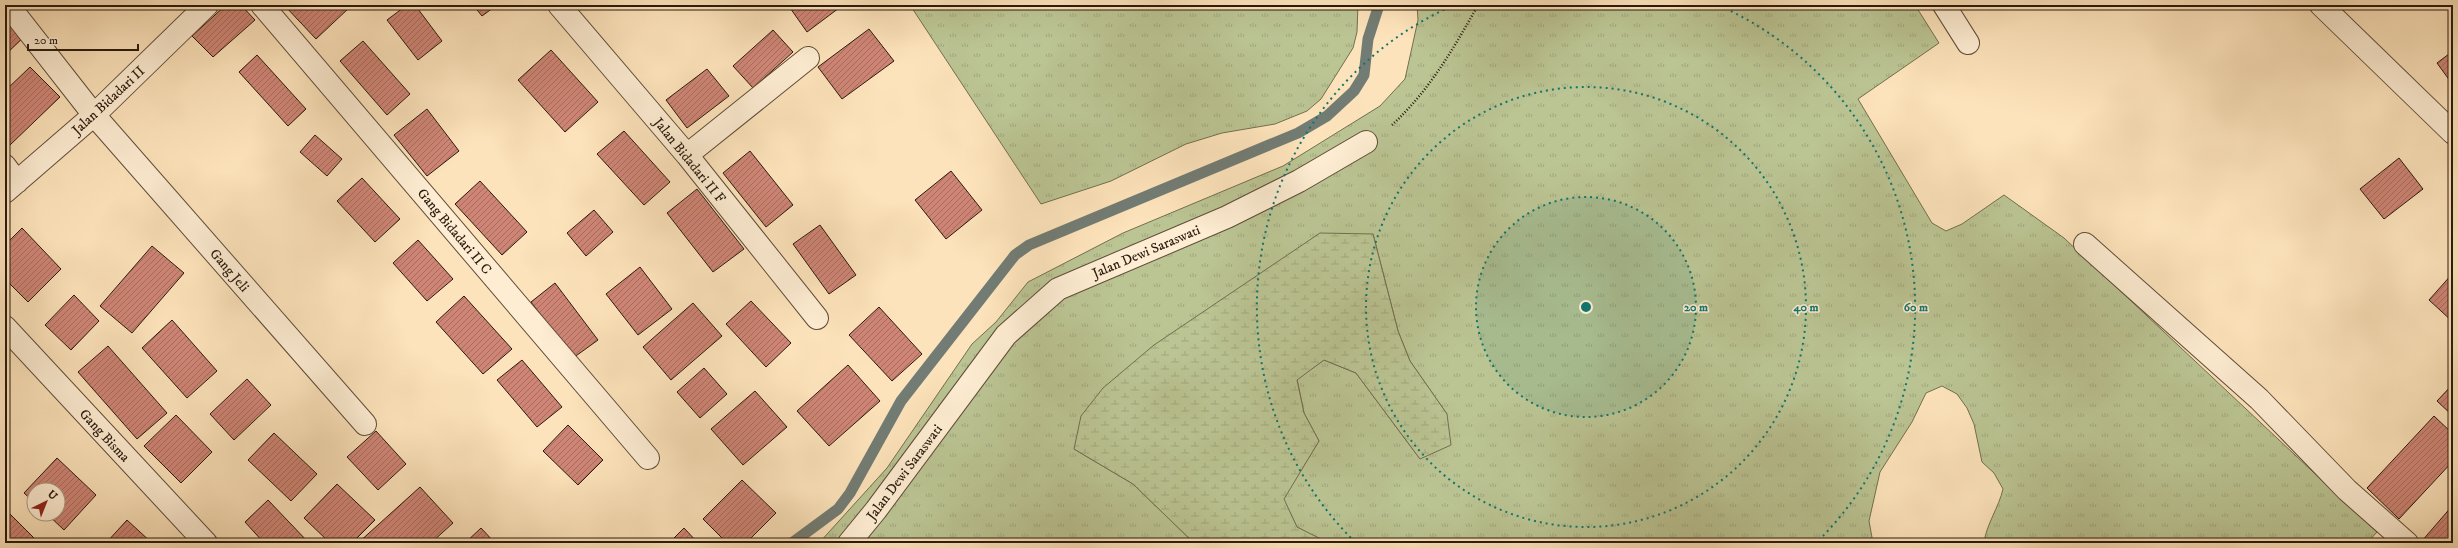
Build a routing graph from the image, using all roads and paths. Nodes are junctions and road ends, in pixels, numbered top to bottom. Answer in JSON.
{"nodes":[{"id":1,"x":8,"y":5,"type":"edge"},
{"id":2,"x":207,"y":5,"type":"edge"},
{"id":3,"x":262,"y":5,"type":"edge"},
{"id":4,"x":559,"y":5,"type":"edge"},
{"id":5,"x":1478,"y":5,"type":"edge"},
{"id":6,"x":1944,"y":5,"type":"edge"},
{"id":7,"x":2321,"y":5,"type":"edge"},
{"id":8,"x":1968,"y":43,"type":"dead end"},
{"id":9,"x":808,"y":58,"type":"dead end"},
{"id":10,"x":94,"y":115,"type":"junction"},
{"id":11,"x":2453,"y":133,"type":"edge"},
{"id":12,"x":1366,"y":142,"type":"joint"},
{"id":13,"x":687,"y":155,"type":"junction"},
{"id":14,"x":9,"y":180,"type":"edge"},
{"id":15,"x":2085,"y":244,"type":"dead end"},
{"id":16,"x":817,"y":318,"type":"dead end"},
{"id":17,"x":5,"y":327,"type":"edge"},
{"id":18,"x":365,"y":424,"type":"dead end"},
{"id":19,"x":648,"y":458,"type":"dead end"},
{"id":20,"x":206,"y":543,"type":"edge"},
{"id":21,"x":849,"y":543,"type":"edge"},
{"id":22,"x":2407,"y":543,"type":"edge"}],
"edges":[{"from":1,"to":10,"type":"street","name":"Gang Jeli"},
{"from":2,"to":10,"type":"street","name":"Jalan Bidadari II"},
{"from":3,"to":19,"type":"street","name":"Gang Bidadari II C"},
{"from":4,"to":13,"type":"street","name":"Jalan Bidadari II F"},
{"from":5,"to":12,"type":"path"},
{"from":6,"to":8,"type":"street"},
{"from":7,"to":11,"type":"street"},
{"from":9,"to":13,"type":"street"},
{"from":10,"to":14,"type":"street","name":"Jalan Bidadari II"},
{"from":10,"to":18,"type":"street","name":"Gang Jeli"},
{"from":12,"to":21,"type":"street","name":"Jalan Dewi Saraswati"},
{"from":13,"to":16,"type":"street","name":"Jalan Bidadari II F"},
{"from":15,"to":22,"type":"street"},
{"from":17,"to":20,"type":"street","name":"Gang Bisma"}]}
